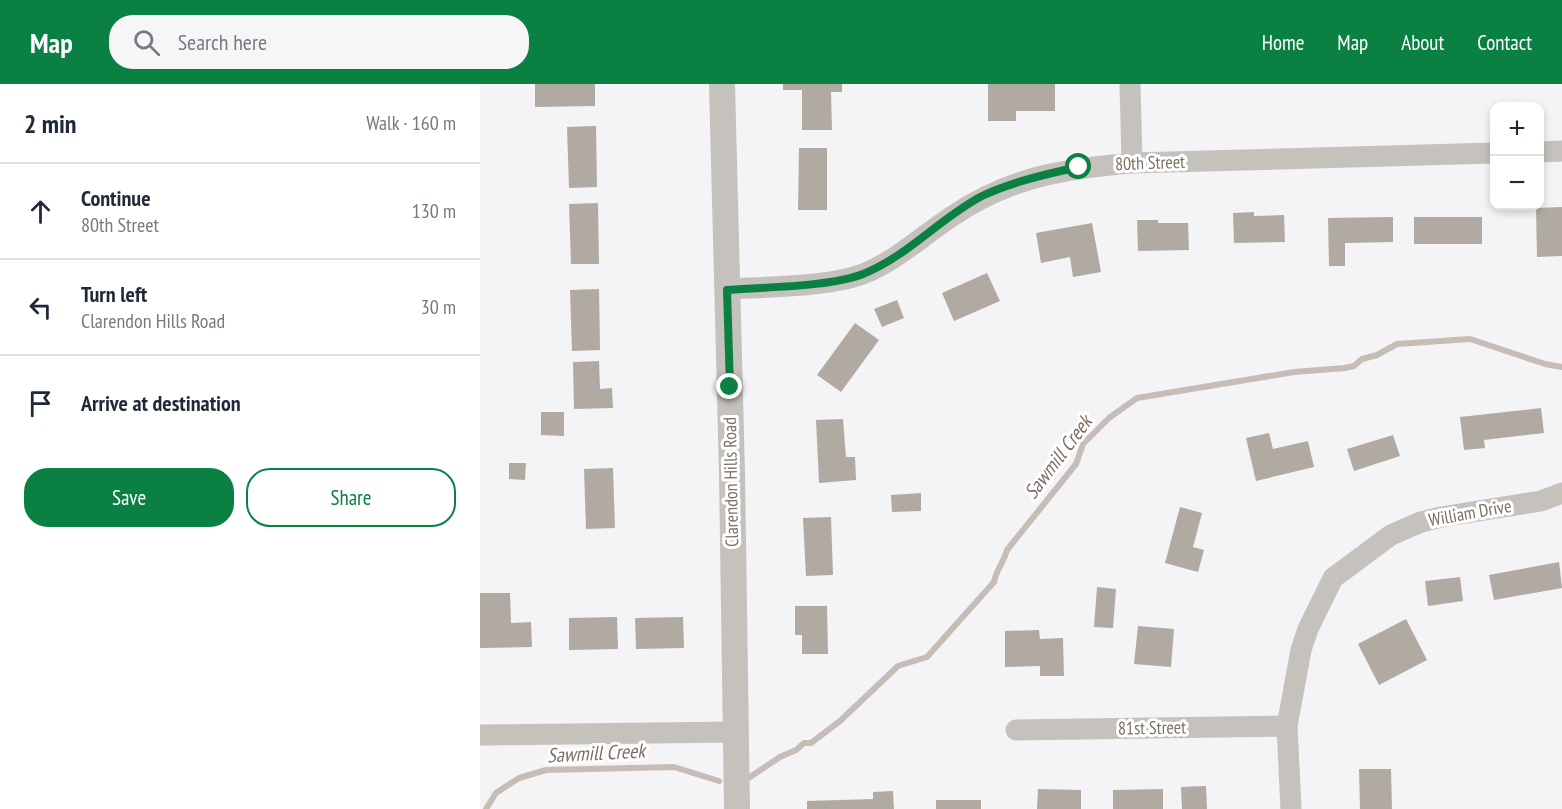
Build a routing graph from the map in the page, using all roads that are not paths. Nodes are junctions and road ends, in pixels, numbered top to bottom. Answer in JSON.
{"nodes":[{"id":1,"x":722,"y":84,"type":"edge"},
{"id":2,"x":1130,"y":84,"type":"edge"},
{"id":3,"x":1562,"y":151,"type":"edge"},
{"id":4,"x":1544,"y":152,"type":"edge"},
{"id":5,"x":1490,"y":153,"type":"edge"},
{"id":6,"x":1132,"y":163,"type":"junction"},
{"id":7,"x":727,"y":290,"type":"junction"},
{"id":8,"x":1562,"y":493,"type":"edge"},
{"id":9,"x":1287,"y":726,"type":"junction"},
{"id":10,"x":1016,"y":730,"type":"dead end"},
{"id":11,"x":735,"y":732,"type":"junction"},
{"id":12,"x":480,"y":735,"type":"edge"},
{"id":13,"x":737,"y":809,"type":"edge"},
{"id":14,"x":1291,"y":809,"type":"edge"}],
"edges":[{"from":1,"to":7,"type":"street","name":"Clarendon Hills Road"},
{"from":2,"to":6,"type":"street"},
{"from":3,"to":4,"type":"street"},
{"from":5,"to":6,"type":"street","name":"80th Street"},
{"from":6,"to":7,"type":"street","name":"80th Street"},
{"from":7,"to":11,"type":"street","name":"Clarendon Hills Road"},
{"from":8,"to":9,"type":"street","name":"William Drive"},
{"from":9,"to":10,"type":"street","name":"81st Street"},
{"from":9,"to":14,"type":"street","name":"William Drive"},
{"from":11,"to":12,"type":"street"},
{"from":11,"to":13,"type":"street","name":"Clarendon Hills Road"}]}
